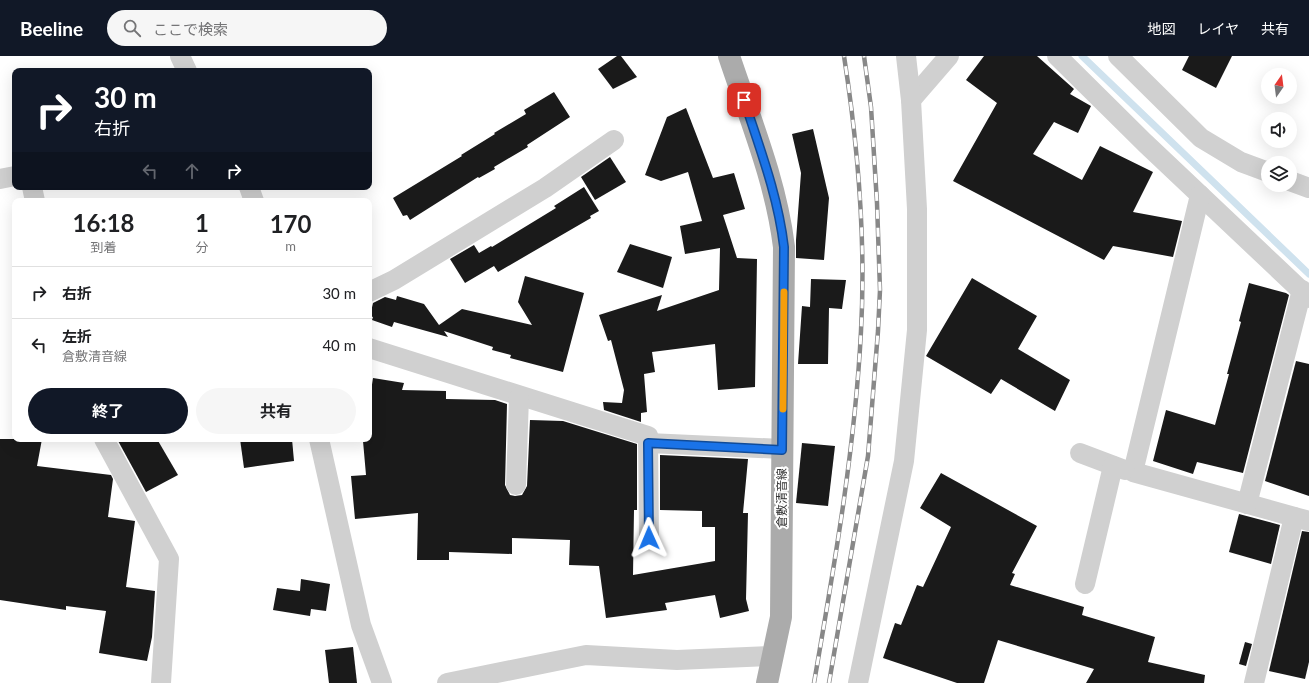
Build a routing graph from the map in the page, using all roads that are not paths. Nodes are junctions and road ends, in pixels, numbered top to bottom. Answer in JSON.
{"nodes":[{"id":1,"x":180,"y":56,"type":"edge"},
{"id":2,"x":729,"y":56,"type":"edge"},
{"id":3,"x":906,"y":56,"type":"edge"},
{"id":4,"x":949,"y":56,"type":"edge"},
{"id":5,"x":1057,"y":56,"type":"edge"},
{"id":6,"x":1118,"y":56,"type":"edge"},
{"id":7,"x":186,"y":68,"type":"edge"},
{"id":8,"x":911,"y":100,"type":"junction"},
{"id":9,"x":614,"y":140,"type":"dead end"},
{"id":10,"x":1261,"y":169,"type":"edge"},
{"id":11,"x":12,"y":177,"type":"edge"},
{"id":12,"x":0,"y":180,"type":"edge"},
{"id":13,"x":1297,"y":184,"type":"edge"},
{"id":14,"x":1309,"y":188,"type":"edge"},
{"id":15,"x":1200,"y":195,"type":"junction"},
{"id":16,"x":372,"y":291,"type":"edge"},
{"id":17,"x":1305,"y":294,"type":"edge"},
{"id":18,"x":372,"y":349,"type":"edge"},
{"id":19,"x":519,"y":397,"type":"junction"},
{"id":20,"x":106,"y":442,"type":"edge"},
{"id":21,"x":320,"y":442,"type":"edge"},
{"id":22,"x":648,"y":443,"type":"junction"},
{"id":23,"x":782,"y":450,"type":"junction"},
{"id":24,"x":1080,"y":453,"type":"dead end"},
{"id":25,"x":1113,"y":466,"type":"junction"},
{"id":26,"x":1133,"y":472,"type":"junction"},
{"id":27,"x":516,"y":485,"type":"dead end"},
{"id":28,"x":1247,"y":504,"type":"junction"},
{"id":29,"x":1301,"y":519,"type":"edge"},
{"id":30,"x":649,"y":538,"type":"dead end"},
{"id":31,"x":1085,"y":584,"type":"dead end"},
{"id":32,"x":772,"y":656,"type":"junction"},
{"id":33,"x":161,"y":683,"type":"edge"},
{"id":34,"x":382,"y":683,"type":"edge"},
{"id":35,"x":447,"y":683,"type":"edge"},
{"id":36,"x":767,"y":683,"type":"edge"},
{"id":37,"x":858,"y":683,"type":"edge"},
{"id":38,"x":1254,"y":683,"type":"edge"}],
"edges":[{"from":1,"to":7,"type":"street"},
{"from":2,"to":23,"type":"main road","name":"倉敷清音線"},
{"from":3,"to":8,"type":"street"},
{"from":4,"to":8,"type":"street"},
{"from":5,"to":15,"type":"street"},
{"from":6,"to":10,"type":"street"},
{"from":8,"to":37,"type":"street"},
{"from":9,"to":16,"type":"street"},
{"from":11,"to":12,"type":"street"},
{"from":13,"to":14,"type":"street"},
{"from":15,"to":17,"type":"street"},
{"from":15,"to":26,"type":"street"},
{"from":17,"to":28,"type":"street"},
{"from":18,"to":19,"type":"street"},
{"from":19,"to":22,"type":"street"},
{"from":19,"to":27,"type":"street"},
{"from":20,"to":33,"type":"street"},
{"from":21,"to":34,"type":"street"},
{"from":22,"to":23,"type":"street"},
{"from":22,"to":30,"type":"street"},
{"from":23,"to":32,"type":"main road","name":"倉敷清音線"},
{"from":24,"to":25,"type":"street"},
{"from":25,"to":26,"type":"street"},
{"from":25,"to":31,"type":"street"},
{"from":26,"to":28,"type":"street"},
{"from":28,"to":29,"type":"street"},
{"from":29,"to":38,"type":"street"},
{"from":32,"to":35,"type":"street"},
{"from":32,"to":36,"type":"main road","name":"倉敷清音線"}]}
